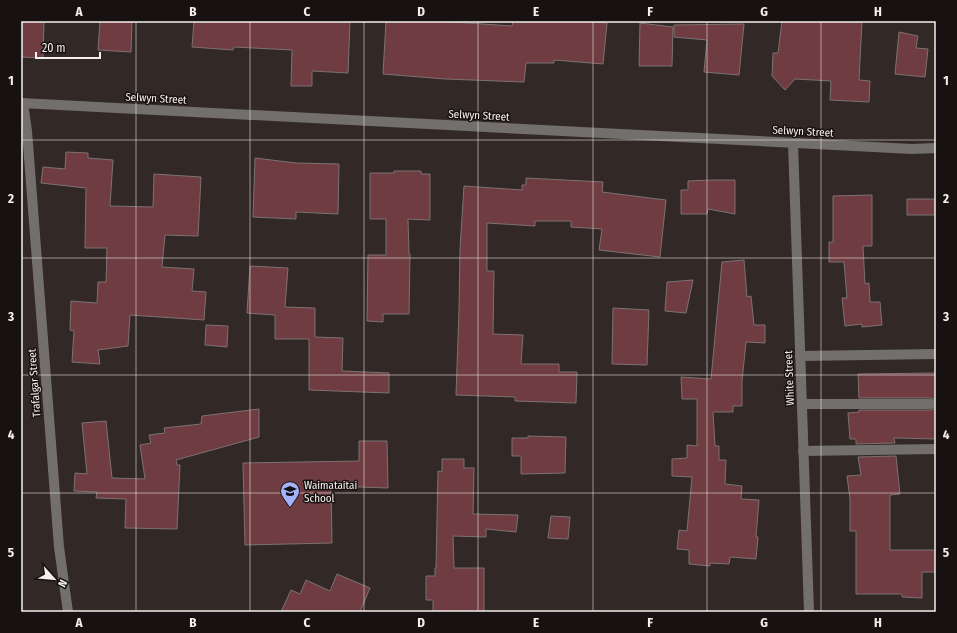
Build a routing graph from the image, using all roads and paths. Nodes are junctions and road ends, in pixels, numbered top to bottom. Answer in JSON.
{"nodes":[{"id":1,"x":22,"y":103,"type":"edge"},
{"id":2,"x":793,"y":143,"type":"junction"},
{"id":3,"x":936,"y":148,"type":"edge"},
{"id":4,"x":936,"y":354,"type":"edge"},
{"id":5,"x":800,"y":356,"type":"junction"},
{"id":6,"x":802,"y":404,"type":"junction"},
{"id":7,"x":931,"y":404,"type":"dead end"},
{"id":8,"x":936,"y":448,"type":"edge"},
{"id":9,"x":803,"y":452,"type":"junction"},
{"id":10,"x":68,"y":612,"type":"edge"},
{"id":11,"x":809,"y":612,"type":"edge"}],
"edges":[{"from":1,"to":2,"type":"street","name":"Selwyn Street"},
{"from":1,"to":10,"type":"street","name":"Trafalgar Street"},
{"from":2,"to":3,"type":"street","name":"Selwyn Street"},
{"from":2,"to":5,"type":"street","name":"White Street"},
{"from":4,"to":5,"type":"street"},
{"from":5,"to":6,"type":"street","name":"White Street"},
{"from":6,"to":7,"type":"street"},
{"from":6,"to":9,"type":"street","name":"White Street"},
{"from":8,"to":9,"type":"street"},
{"from":9,"to":11,"type":"street","name":"White Street"}]}
